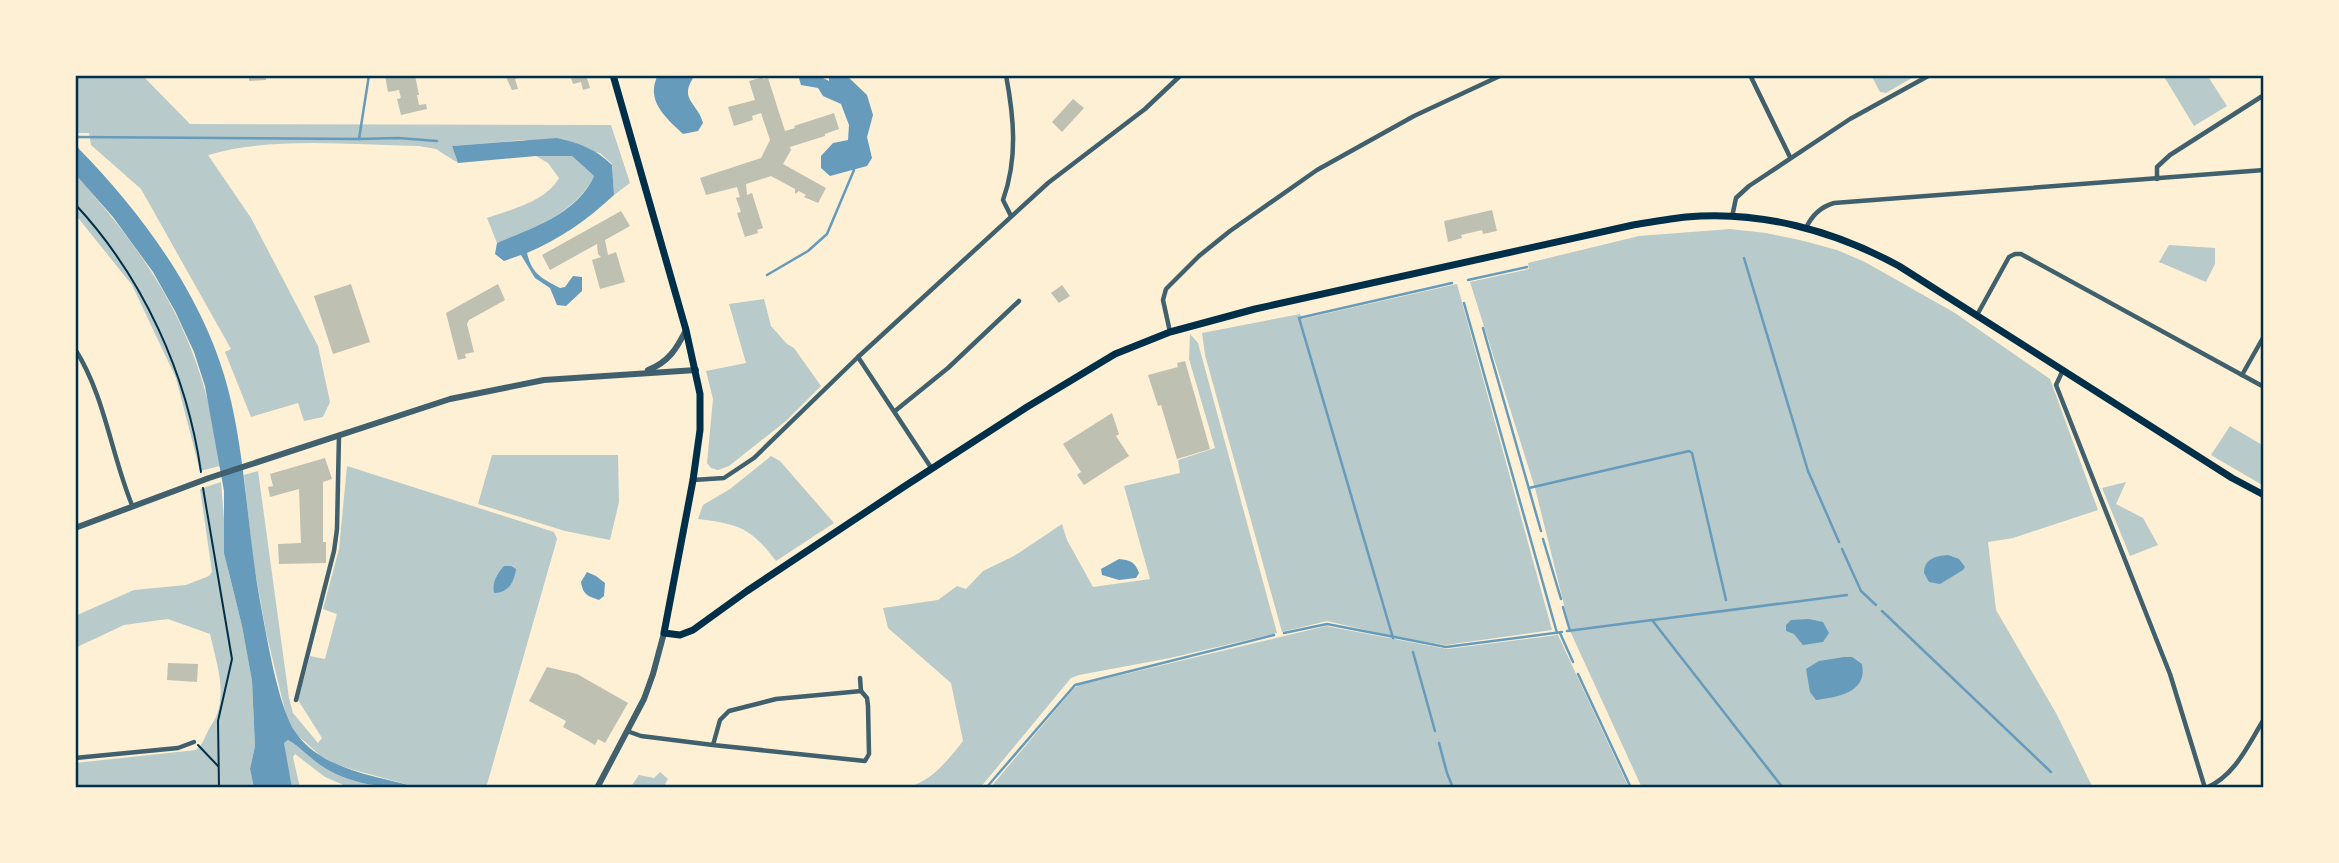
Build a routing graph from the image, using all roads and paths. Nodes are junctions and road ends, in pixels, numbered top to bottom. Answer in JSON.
{"nodes":[{"id":1,"x":613,"y":75,"type":"edge"},
{"id":2,"x":1006,"y":75,"type":"edge"},
{"id":3,"x":1181,"y":75,"type":"edge"},
{"id":4,"x":1502,"y":75,"type":"edge"},
{"id":5,"x":1750,"y":75,"type":"edge"},
{"id":6,"x":1930,"y":75,"type":"edge"},
{"id":7,"x":2264,"y":95,"type":"edge"},
{"id":8,"x":1790,"y":157,"type":"junction"},
{"id":9,"x":2264,"y":170,"type":"edge"},
{"id":10,"x":2157,"y":179,"type":"junction"},
{"id":11,"x":75,"y":204,"type":"edge"},
{"id":12,"x":1011,"y":216,"type":"junction"},
{"id":13,"x":1732,"y":217,"type":"junction"},
{"id":14,"x":1806,"y":228,"type":"junction"},
{"id":15,"x":1019,"y":301,"type":"dead end"},
{"id":16,"x":1977,"y":315,"type":"junction"},
{"id":17,"x":686,"y":330,"type":"junction"},
{"id":18,"x":1170,"y":332,"type":"junction"},
{"id":19,"x":2264,"y":336,"type":"edge"},
{"id":20,"x":75,"y":349,"type":"edge"},
{"id":21,"x":858,"y":357,"type":"junction"},
{"id":22,"x":696,"y":370,"type":"junction"},
{"id":23,"x":2063,"y":370,"type":"junction"},
{"id":24,"x":639,"y":373,"type":"junction"},
{"id":25,"x":2242,"y":375,"type":"junction"},
{"id":26,"x":2264,"y":387,"type":"edge"},
{"id":27,"x":895,"y":411,"type":"junction"},
{"id":28,"x":339,"y":435,"type":"junction"},
{"id":29,"x":933,"y":469,"type":"junction"},
{"id":30,"x":206,"y":479,"type":"junction"},
{"id":31,"x":693,"y":480,"type":"junction"},
{"id":32,"x":2264,"y":495,"type":"edge"},
{"id":33,"x":132,"y":505,"type":"junction"},
{"id":34,"x":75,"y":528,"type":"edge"},
{"id":35,"x":664,"y":633,"type":"junction"},
{"id":36,"x":860,"y":678,"type":"dead end"},
{"id":37,"x":861,"y":691,"type":"junction"},
{"id":38,"x":296,"y":700,"type":"dead end"},
{"id":39,"x":2264,"y":719,"type":"edge"},
{"id":40,"x":628,"y":731,"type":"junction"},
{"id":41,"x":194,"y":742,"type":"dead end"},
{"id":42,"x":713,"y":745,"type":"junction"},
{"id":43,"x":201,"y":747,"type":"dead end"},
{"id":44,"x":75,"y":758,"type":"edge"},
{"id":45,"x":219,"y":767,"type":"junction"},
{"id":46,"x":219,"y":788,"type":"edge"},
{"id":47,"x":597,"y":788,"type":"edge"},
{"id":48,"x":2205,"y":788,"type":"edge"}],
"edges":[{"from":1,"to":17,"type":"main road"},
{"from":2,"to":12,"type":"street"},
{"from":3,"to":12,"type":"street"},
{"from":4,"to":18,"type":"street"},
{"from":5,"to":8,"type":"street"},
{"from":6,"to":8,"type":"street"},
{"from":7,"to":10,"type":"street"},
{"from":8,"to":13,"type":"street"},
{"from":9,"to":10,"type":"street"},
{"from":10,"to":14,"type":"street"},
{"from":11,"to":30,"type":"path"},
{"from":12,"to":21,"type":"street"},
{"from":13,"to":14,"type":"main road"},
{"from":13,"to":18,"type":"main road"},
{"from":14,"to":16,"type":"main road"},
{"from":15,"to":27,"type":"street"},
{"from":16,"to":23,"type":"main road"},
{"from":16,"to":25,"type":"street"},
{"from":17,"to":22,"type":"main road"},
{"from":17,"to":24,"type":"street"},
{"from":18,"to":29,"type":"main road"},
{"from":19,"to":25,"type":"street"},
{"from":20,"to":33,"type":"street"},
{"from":21,"to":27,"type":"street"},
{"from":21,"to":31,"type":"street"},
{"from":22,"to":24,"type":"street"},
{"from":22,"to":31,"type":"main road"},
{"from":23,"to":32,"type":"main road"},
{"from":23,"to":48,"type":"street"},
{"from":24,"to":28,"type":"street"},
{"from":25,"to":26,"type":"street"},
{"from":27,"to":29,"type":"street"},
{"from":28,"to":30,"type":"street"},
{"from":28,"to":38,"type":"street"},
{"from":29,"to":35,"type":"main road"},
{"from":30,"to":33,"type":"street"},
{"from":30,"to":45,"type":"path"},
{"from":31,"to":35,"type":"main road"},
{"from":33,"to":34,"type":"street"},
{"from":35,"to":40,"type":"street"},
{"from":36,"to":37,"type":"street"},
{"from":37,"to":42,"type":"street"},
{"from":37,"to":42,"type":"street"},
{"from":39,"to":48,"type":"street"},
{"from":40,"to":42,"type":"street"},
{"from":40,"to":47,"type":"street"},
{"from":41,"to":44,"type":"street"},
{"from":43,"to":45,"type":"path"},
{"from":45,"to":46,"type":"path"}]}
